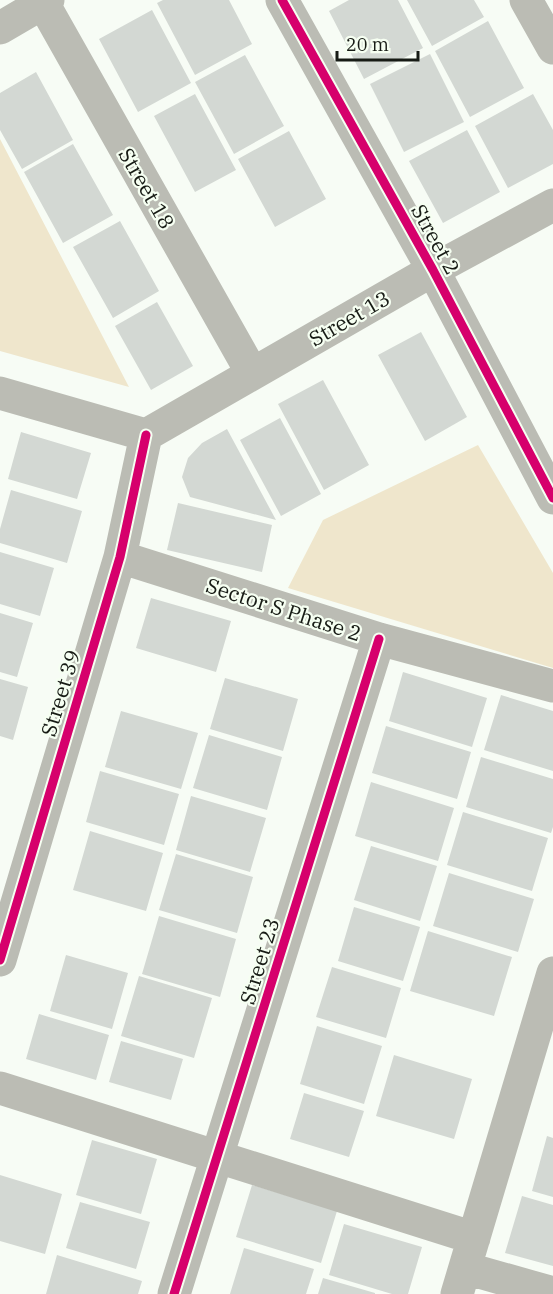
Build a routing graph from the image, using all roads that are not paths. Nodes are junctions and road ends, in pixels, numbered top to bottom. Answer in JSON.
{"nodes":[{"id":1,"x":282,"y":0,"type":"edge"},
{"id":2,"x":526,"y":0,"type":"edge"},
{"id":3,"x":45,"y":1,"type":"edge"},
{"id":4,"x":0,"y":28,"type":"edge"},
{"id":5,"x":553,"y":48,"type":"edge"},
{"id":6,"x":553,"y":205,"type":"edge"},
{"id":7,"x":433,"y":270,"type":"junction"},
{"id":8,"x":252,"y":373,"type":"junction"},
{"id":9,"x":0,"y":393,"type":"edge"},
{"id":10,"x":146,"y":435,"type":"junction"},
{"id":11,"x":553,"y":498,"type":"edge"},
{"id":12,"x":120,"y":557,"type":"junction"},
{"id":13,"x":379,"y":639,"type":"junction"},
{"id":14,"x":553,"y":686,"type":"edge"},
{"id":15,"x":0,"y":960,"type":"edge"},
{"id":16,"x":553,"y":973,"type":"edge"},
{"id":17,"x":0,"y":1088,"type":"edge"},
{"id":18,"x":216,"y":1156,"type":"junction"},
{"id":19,"x":465,"y":1267,"type":"edge"},
{"id":20,"x":553,"y":1293,"type":"edge"},
{"id":21,"x":174,"y":1294,"type":"edge"}],
"edges":[{"from":1,"to":7,"type":"street","name":"Street 2"},
{"from":2,"to":5,"type":"street"},
{"from":3,"to":4,"type":"street"},
{"from":3,"to":8,"type":"street","name":"Street 18"},
{"from":6,"to":7,"type":"street","name":"Street 13"},
{"from":7,"to":8,"type":"street","name":"Street 13"},
{"from":7,"to":11,"type":"street","name":"Street 2"},
{"from":8,"to":10,"type":"street","name":"Street 13"},
{"from":9,"to":10,"type":"street"},
{"from":10,"to":12,"type":"street","name":"Street 39"},
{"from":12,"to":13,"type":"street","name":"Sector S Phase 2"},
{"from":12,"to":15,"type":"street","name":"Street 39"},
{"from":13,"to":14,"type":"street","name":"Sector S Phase 2"},
{"from":13,"to":18,"type":"street","name":"Street 23"},
{"from":16,"to":19,"type":"street"},
{"from":17,"to":18,"type":"street"},
{"from":18,"to":19,"type":"street"},
{"from":18,"to":21,"type":"street","name":"Street 23"},
{"from":19,"to":20,"type":"street"}]}
